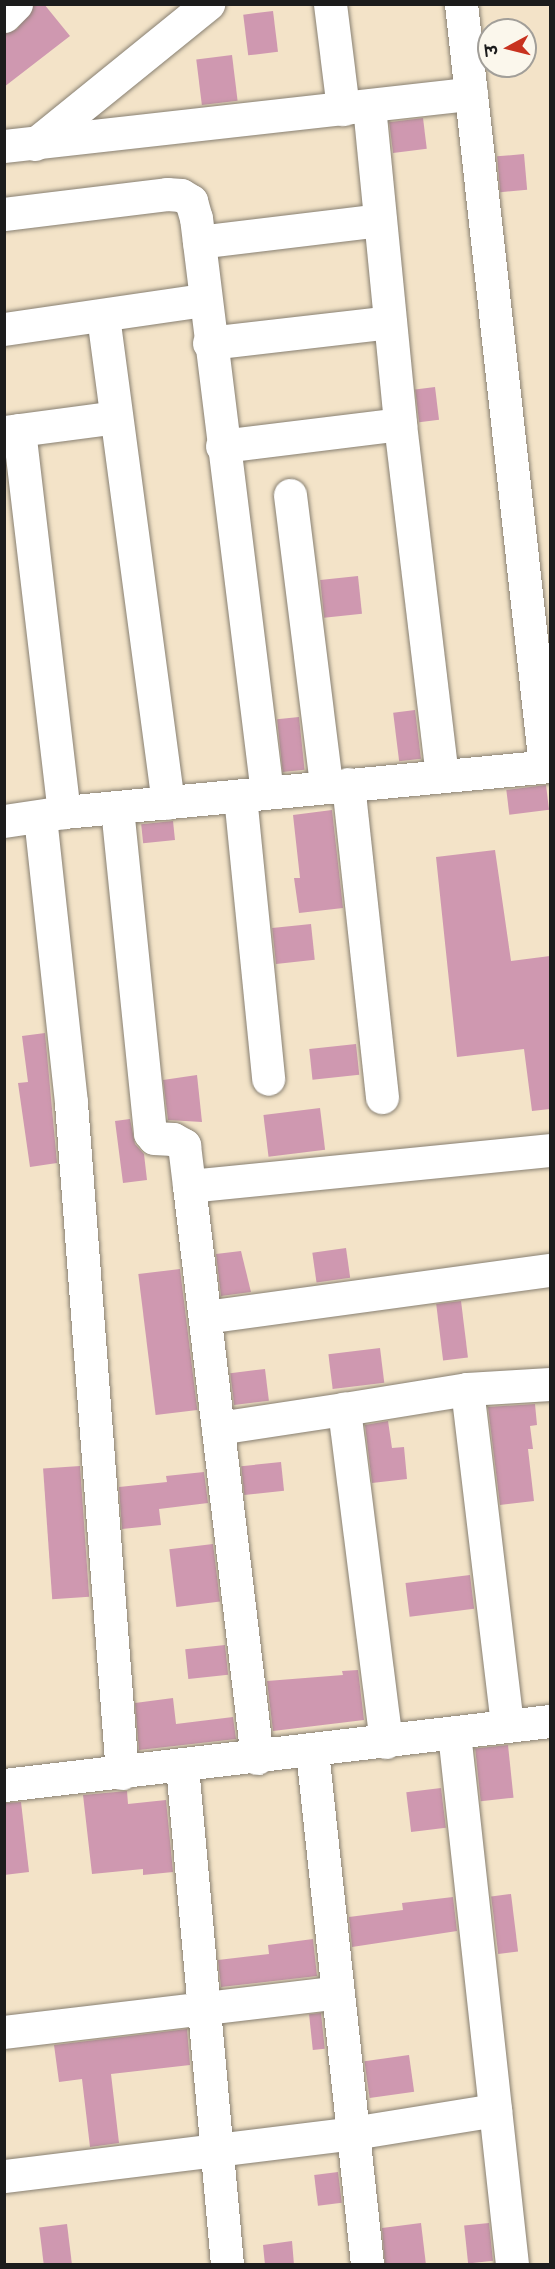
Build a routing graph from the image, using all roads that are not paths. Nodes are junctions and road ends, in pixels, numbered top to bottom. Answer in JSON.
{"nodes":[{"id":1,"x":16,"y":4,"type":"edge"},
{"id":2,"x":208,"y":4,"type":"edge"},
{"id":3,"x":330,"y":4,"type":"edge"},
{"id":4,"x":461,"y":4,"type":"edge"},
{"id":5,"x":4,"y":16,"type":"edge"},
{"id":6,"x":471,"y":94,"type":"junction"},
{"id":7,"x":356,"y":107,"type":"junction"},
{"id":8,"x":20,"y":145,"type":"edge"},
{"id":9,"x":4,"y":214,"type":"edge"},
{"id":10,"x":380,"y":220,"type":"junction"},
{"id":11,"x":198,"y":242,"type":"junction"},
{"id":12,"x":204,"y":300,"type":"junction"},
{"id":13,"x":103,"y":316,"type":"junction"},
{"id":14,"x":390,"y":322,"type":"junction"},
{"id":15,"x":4,"y":329,"type":"edge"},
{"id":16,"x":209,"y":344,"type":"junction"},
{"id":17,"x":116,"y":417,"type":"junction"},
{"id":18,"x":400,"y":424,"type":"junction"},
{"id":19,"x":11,"y":431,"type":"edge"},
{"id":20,"x":222,"y":446,"type":"junction"},
{"id":21,"x":290,"y":495,"type":"dead end"},
{"id":22,"x":548,"y":766,"type":"edge"},
{"id":23,"x":442,"y":776,"type":"junction"},
{"id":24,"x":337,"y":785,"type":"junction"},
{"id":25,"x":254,"y":794,"type":"junction"},
{"id":26,"x":168,"y":803,"type":"junction"},
{"id":27,"x":117,"y":808,"type":"junction"},
{"id":28,"x":52,"y":814,"type":"junction"},
{"id":29,"x":4,"y":821,"type":"edge"},
{"id":30,"x":268,"y":1079,"type":"dead end"},
{"id":31,"x":382,"y":1097,"type":"dead end"},
{"id":32,"x":550,"y":1150,"type":"edge"},
{"id":33,"x":189,"y":1186,"type":"junction"},
{"id":34,"x":550,"y":1270,"type":"edge"},
{"id":35,"x":205,"y":1317,"type":"junction"},
{"id":36,"x":550,"y":1384,"type":"edge"},
{"id":37,"x":467,"y":1389,"type":"junction"},
{"id":38,"x":344,"y":1409,"type":"junction"},
{"id":39,"x":218,"y":1428,"type":"junction"},
{"id":40,"x":550,"y":1720,"type":"edge"},
{"id":41,"x":507,"y":1726,"type":"junction"},
{"id":42,"x":454,"y":1733,"type":"junction"},
{"id":43,"x":386,"y":1742,"type":"junction"},
{"id":44,"x":312,"y":1751,"type":"junction"},
{"id":45,"x":256,"y":1758,"type":"junction"},
{"id":46,"x":182,"y":1766,"type":"junction"},
{"id":47,"x":122,"y":1773,"type":"junction"},
{"id":48,"x":4,"y":1785,"type":"edge"},
{"id":49,"x":338,"y":1992,"type":"junction"},
{"id":50,"x":207,"y":2007,"type":"junction"},
{"id":51,"x":4,"y":2032,"type":"edge"},
{"id":52,"x":495,"y":2110,"type":"junction"},
{"id":53,"x":353,"y":2133,"type":"junction"},
{"id":54,"x":218,"y":2151,"type":"junction"},
{"id":55,"x":4,"y":2176,"type":"edge"},
{"id":56,"x":227,"y":2265,"type":"edge"},
{"id":57,"x":367,"y":2265,"type":"edge"},
{"id":58,"x":512,"y":2265,"type":"edge"}],
"edges":[{"from":1,"to":5,"type":"street"},
{"from":2,"to":8,"type":"street"},
{"from":3,"to":7,"type":"street"},
{"from":4,"to":6,"type":"street"},
{"from":6,"to":7,"type":"street"},
{"from":6,"to":22,"type":"street"},
{"from":7,"to":8,"type":"street"},
{"from":7,"to":10,"type":"street"},
{"from":9,"to":11,"type":"street"},
{"from":10,"to":11,"type":"street"},
{"from":10,"to":14,"type":"street"},
{"from":11,"to":12,"type":"street"},
{"from":12,"to":13,"type":"street"},
{"from":12,"to":16,"type":"street"},
{"from":13,"to":15,"type":"street"},
{"from":13,"to":17,"type":"street"},
{"from":14,"to":16,"type":"street"},
{"from":14,"to":18,"type":"street"},
{"from":16,"to":20,"type":"street"},
{"from":17,"to":19,"type":"street"},
{"from":17,"to":26,"type":"street"},
{"from":18,"to":20,"type":"street"},
{"from":18,"to":23,"type":"street"},
{"from":19,"to":28,"type":"street"},
{"from":20,"to":25,"type":"street"},
{"from":21,"to":24,"type":"street"},
{"from":22,"to":23,"type":"street"},
{"from":23,"to":24,"type":"street"},
{"from":24,"to":25,"type":"street"},
{"from":24,"to":31,"type":"street"},
{"from":25,"to":26,"type":"street"},
{"from":25,"to":30,"type":"street"},
{"from":26,"to":27,"type":"street"},
{"from":27,"to":28,"type":"street"},
{"from":27,"to":33,"type":"street"},
{"from":28,"to":29,"type":"street"},
{"from":28,"to":47,"type":"street"},
{"from":32,"to":33,"type":"street"},
{"from":33,"to":35,"type":"street"},
{"from":34,"to":35,"type":"street"},
{"from":35,"to":39,"type":"street"},
{"from":36,"to":37,"type":"street"},
{"from":37,"to":38,"type":"street"},
{"from":37,"to":41,"type":"street"},
{"from":38,"to":39,"type":"street"},
{"from":38,"to":43,"type":"street"},
{"from":39,"to":45,"type":"street"},
{"from":40,"to":41,"type":"street"},
{"from":41,"to":42,"type":"street"},
{"from":42,"to":43,"type":"street"},
{"from":42,"to":52,"type":"street"},
{"from":43,"to":44,"type":"street"},
{"from":44,"to":45,"type":"street"},
{"from":44,"to":49,"type":"street"},
{"from":45,"to":46,"type":"street"},
{"from":46,"to":47,"type":"street"},
{"from":46,"to":50,"type":"street"},
{"from":47,"to":48,"type":"street"},
{"from":49,"to":50,"type":"street"},
{"from":49,"to":53,"type":"street"},
{"from":50,"to":51,"type":"street"},
{"from":50,"to":54,"type":"street"},
{"from":52,"to":53,"type":"street"},
{"from":52,"to":58,"type":"street"},
{"from":53,"to":54,"type":"street"},
{"from":53,"to":57,"type":"street"},
{"from":54,"to":55,"type":"street"},
{"from":54,"to":56,"type":"street"}]}
